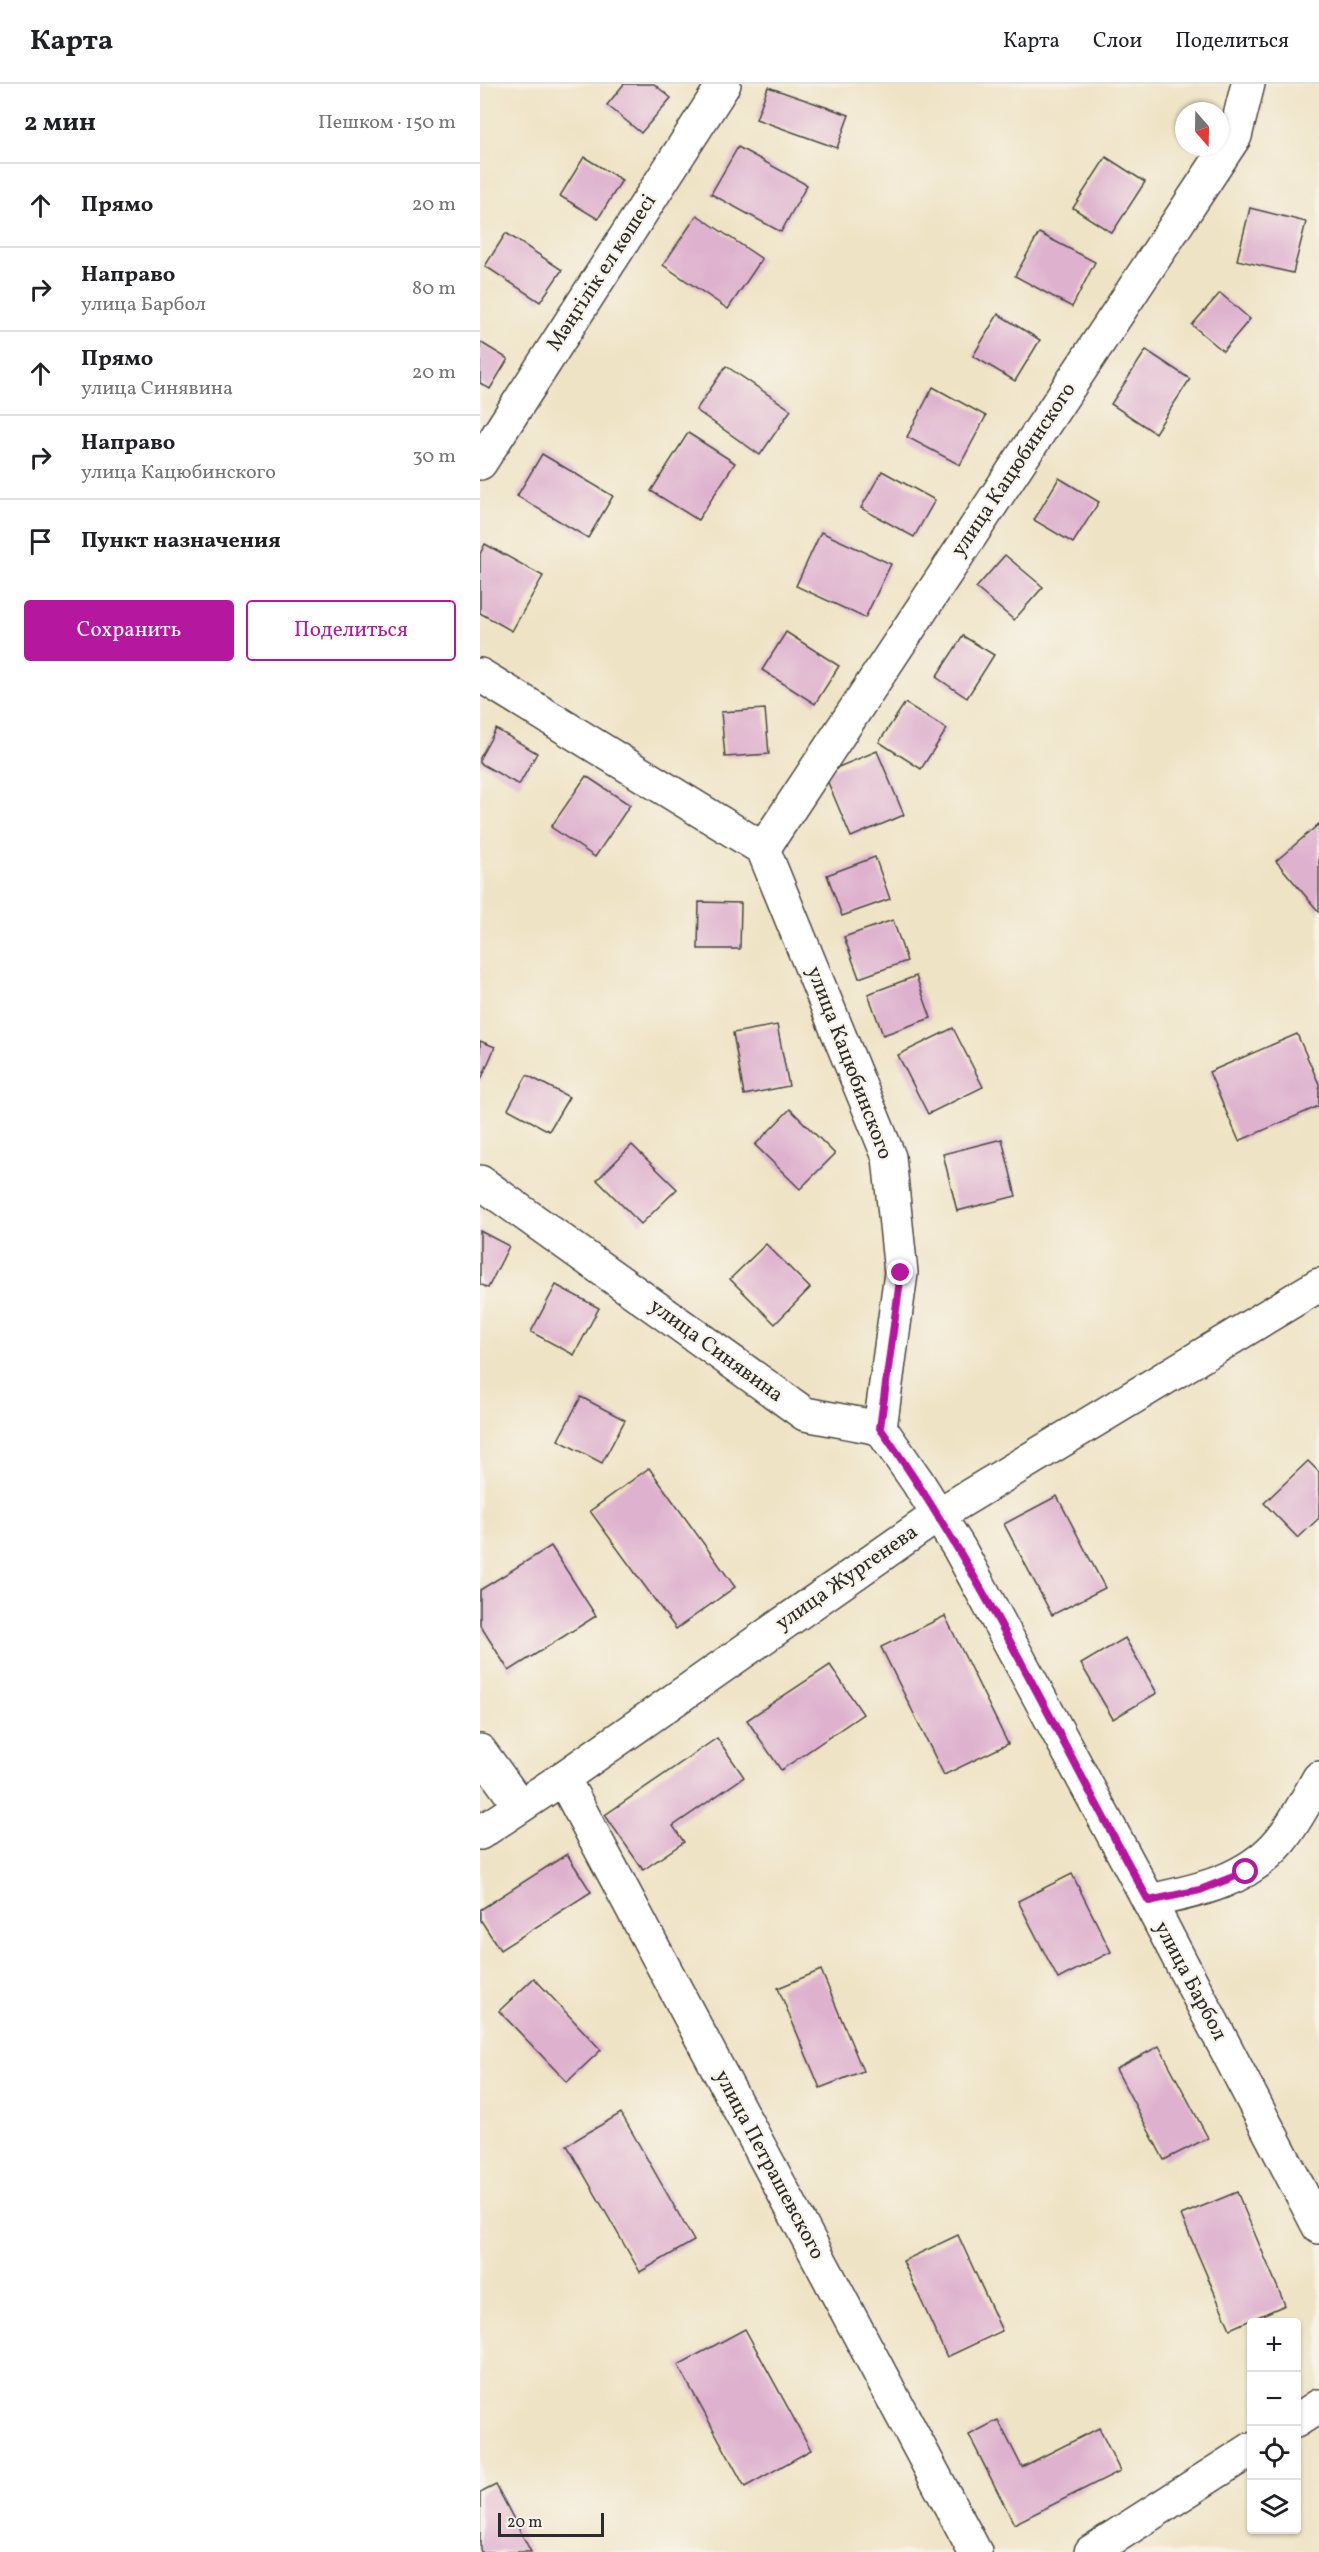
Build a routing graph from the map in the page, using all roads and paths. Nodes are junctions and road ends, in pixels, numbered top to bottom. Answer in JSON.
{"nodes":[{"id":1,"x":724,"y":84,"type":"edge"},
{"id":2,"x":1248,"y":84,"type":"edge"},
{"id":3,"x":480,"y":463,"type":"edge"},
{"id":4,"x":480,"y":675,"type":"edge"},
{"id":5,"x":763,"y":849,"type":"junction"},
{"id":6,"x":480,"y":1182,"type":"edge"},
{"id":7,"x":1319,"y":1285,"type":"edge"},
{"id":8,"x":880,"y":1428,"type":"junction"},
{"id":9,"x":938,"y":1515,"type":"junction"},
{"id":10,"x":480,"y":1750,"type":"edge"},
{"id":11,"x":563,"y":1778,"type":"junction"},
{"id":12,"x":1319,"y":1778,"type":"edge"},
{"id":13,"x":520,"y":1806,"type":"junction"},
{"id":14,"x":480,"y":1833,"type":"edge"},
{"id":15,"x":1149,"y":1901,"type":"junction"},
{"id":16,"x":1319,"y":2227,"type":"edge"},
{"id":17,"x":1319,"y":2406,"type":"edge"},
{"id":18,"x":1301,"y":2418,"type":"edge"},
{"id":19,"x":1247,"y":2453,"type":"edge"},
{"id":20,"x":975,"y":2552,"type":"edge"},
{"id":21,"x":1091,"y":2552,"type":"edge"}],
"edges":[{"from":1,"to":3,"type":"street","name":"Мәңгілік ел көшесі"},
{"from":2,"to":5,"type":"street","name":"улица Кацюбинского"},
{"from":4,"to":5,"type":"street"},
{"from":5,"to":8,"type":"street","name":"улица Кацюбинского"},
{"from":6,"to":8,"type":"street","name":"улица Синявина"},
{"from":7,"to":9,"type":"street","name":"улица Жургенева"},
{"from":8,"to":9,"type":"street"},
{"from":9,"to":11,"type":"street","name":"улица Жургенева"},
{"from":9,"to":15,"type":"street","name":"улица Барбол"},
{"from":10,"to":13,"type":"street"},
{"from":11,"to":13,"type":"street","name":"улица Жургенева"},
{"from":11,"to":20,"type":"street","name":"улица Петрашевского"},
{"from":12,"to":15,"type":"street"},
{"from":13,"to":14,"type":"street","name":"улица Жургенева"},
{"from":15,"to":16,"type":"street","name":"улица Барбол"},
{"from":17,"to":18,"type":"street"},
{"from":19,"to":21,"type":"street"}]}
